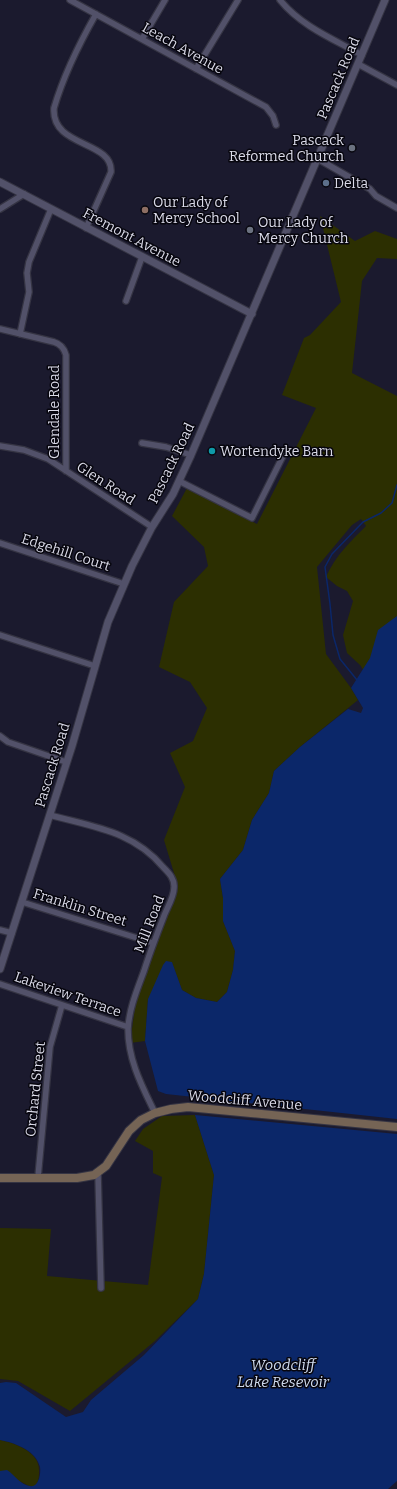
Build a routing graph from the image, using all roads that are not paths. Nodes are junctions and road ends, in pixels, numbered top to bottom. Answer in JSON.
{"nodes":[{"id":1,"x":70,"y":0,"type":"edge"},
{"id":2,"x":165,"y":0,"type":"edge"},
{"id":3,"x":238,"y":0,"type":"edge"},
{"id":4,"x":280,"y":0,"type":"edge"},
{"id":5,"x":385,"y":0,"type":"edge"},
{"id":6,"x":96,"y":14,"type":"junction"},
{"id":7,"x":142,"y":39,"type":"junction"},
{"id":8,"x":362,"y":55,"type":"junction"},
{"id":9,"x":358,"y":64,"type":"junction"},
{"id":10,"x":196,"y":69,"type":"junction"},
{"id":11,"x":397,"y":85,"type":"edge"},
{"id":12,"x":276,"y":125,"type":"dead end"},
{"id":13,"x":318,"y":159,"type":"junction"},
{"id":14,"x":0,"y":182,"type":"edge"},
{"id":15,"x":24,"y":194,"type":"junction"},
{"id":16,"x":397,"y":208,"type":"edge"},
{"id":17,"x":0,"y":209,"type":"edge"},
{"id":18,"x":51,"y":209,"type":"junction"},
{"id":19,"x":86,"y":228,"type":"junction"},
{"id":20,"x":142,"y":257,"type":"junction"},
{"id":21,"x":126,"y":301,"type":"dead end"},
{"id":22,"x":252,"y":314,"type":"junction"},
{"id":23,"x":0,"y":329,"type":"edge"},
{"id":24,"x":20,"y":334,"type":"junction"},
{"id":25,"x":142,"y":443,"type":"dead end"},
{"id":26,"x":0,"y":446,"type":"edge"},
{"id":27,"x":191,"y":455,"type":"junction"},
{"id":28,"x":283,"y":456,"type":"dead end"},
{"id":29,"x":66,"y":471,"type":"junction"},
{"id":30,"x":179,"y":480,"type":"junction"},
{"id":31,"x":152,"y":527,"type":"junction"},
{"id":32,"x":0,"y":543,"type":"edge"},
{"id":33,"x":124,"y":584,"type":"junction"},
{"id":34,"x":0,"y":635,"type":"edge"},
{"id":35,"x":95,"y":666,"type":"junction"},
{"id":36,"x":0,"y":736,"type":"edge"},
{"id":37,"x":66,"y":762,"type":"junction"},
{"id":38,"x":50,"y":815,"type":"junction"},
{"id":39,"x":22,"y":902,"type":"junction"},
{"id":40,"x":0,"y":930,"type":"edge"},
{"id":41,"x":12,"y":933,"type":"junction"},
{"id":42,"x":154,"y":943,"type":"junction"},
{"id":43,"x":0,"y":969,"type":"edge"},
{"id":44,"x":0,"y":984,"type":"edge"},
{"id":45,"x":62,"y":1005,"type":"junction"},
{"id":46,"x":128,"y":1027,"type":"junction"},
{"id":47,"x":155,"y":1112,"type":"junction"},
{"id":48,"x":397,"y":1127,"type":"edge"},
{"id":49,"x":98,"y":1173,"type":"junction"},
{"id":50,"x":38,"y":1177,"type":"junction"},
{"id":51,"x":0,"y":1178,"type":"edge"},
{"id":52,"x":101,"y":1288,"type":"dead end"}],
"edges":[{"from":1,"to":6,"type":"street","name":"Leach Avenue"},
{"from":2,"to":7,"type":"street"},
{"from":3,"to":10,"type":"street"},
{"from":4,"to":8,"type":"street"},
{"from":5,"to":8,"type":"street","name":"Pascack Road"},
{"from":6,"to":7,"type":"street","name":"Leach Avenue"},
{"from":6,"to":19,"type":"street"},
{"from":7,"to":10,"type":"street","name":"Leach Avenue"},
{"from":8,"to":9,"type":"street","name":"Pascack Road"},
{"from":9,"to":11,"type":"street"},
{"from":9,"to":13,"type":"street","name":"Pascack Road"},
{"from":10,"to":12,"type":"street","name":"Leach Avenue"},
{"from":13,"to":16,"type":"street"},
{"from":13,"to":22,"type":"street","name":"Pascack Road"},
{"from":14,"to":15,"type":"street","name":"Fremont Avenue"},
{"from":15,"to":17,"type":"street"},
{"from":15,"to":18,"type":"street","name":"Fremont Avenue"},
{"from":18,"to":19,"type":"street","name":"Fremont Avenue"},
{"from":18,"to":24,"type":"street"},
{"from":19,"to":20,"type":"street","name":"Fremont Avenue"},
{"from":20,"to":21,"type":"street"},
{"from":20,"to":22,"type":"street","name":"Fremont Avenue"},
{"from":22,"to":27,"type":"street","name":"Pascack Road"},
{"from":23,"to":24,"type":"street","name":"Glendale Road"},
{"from":24,"to":29,"type":"street","name":"Glendale Road"},
{"from":25,"to":27,"type":"street"},
{"from":26,"to":29,"type":"street","name":"Glen Road"},
{"from":27,"to":30,"type":"street","name":"Pascack Road"},
{"from":28,"to":30,"type":"street"},
{"from":29,"to":31,"type":"street","name":"Glen Road"},
{"from":30,"to":31,"type":"street","name":"Pascack Road"},
{"from":31,"to":33,"type":"street","name":"Pascack Road"},
{"from":32,"to":33,"type":"street","name":"Edgehill Court"},
{"from":33,"to":35,"type":"street","name":"Pascack Road"},
{"from":34,"to":35,"type":"street"},
{"from":35,"to":37,"type":"street","name":"Pascack Road"},
{"from":36,"to":37,"type":"street"},
{"from":37,"to":38,"type":"street","name":"Pascack Road"},
{"from":38,"to":39,"type":"street","name":"Pascack Road"},
{"from":38,"to":42,"type":"street","name":"Mill Road"},
{"from":39,"to":41,"type":"street","name":"Pascack Road"},
{"from":39,"to":42,"type":"street","name":"Franklin Street"},
{"from":40,"to":41,"type":"street"},
{"from":41,"to":43,"type":"street","name":"Pascack Road"},
{"from":42,"to":46,"type":"street","name":"Mill Road"},
{"from":44,"to":45,"type":"street","name":"Lakeview Terrace"},
{"from":45,"to":46,"type":"street","name":"Lakeview Terrace"},
{"from":45,"to":50,"type":"street","name":"Orchard Street"},
{"from":46,"to":47,"type":"street","name":"Mill Road"},
{"from":47,"to":48,"type":"main road","name":"Woodcliff Avenue"},
{"from":47,"to":49,"type":"main road","name":"Woodcliff Avenue"},
{"from":49,"to":50,"type":"main road"},
{"from":49,"to":52,"type":"street"},
{"from":50,"to":51,"type":"main road"}]}
